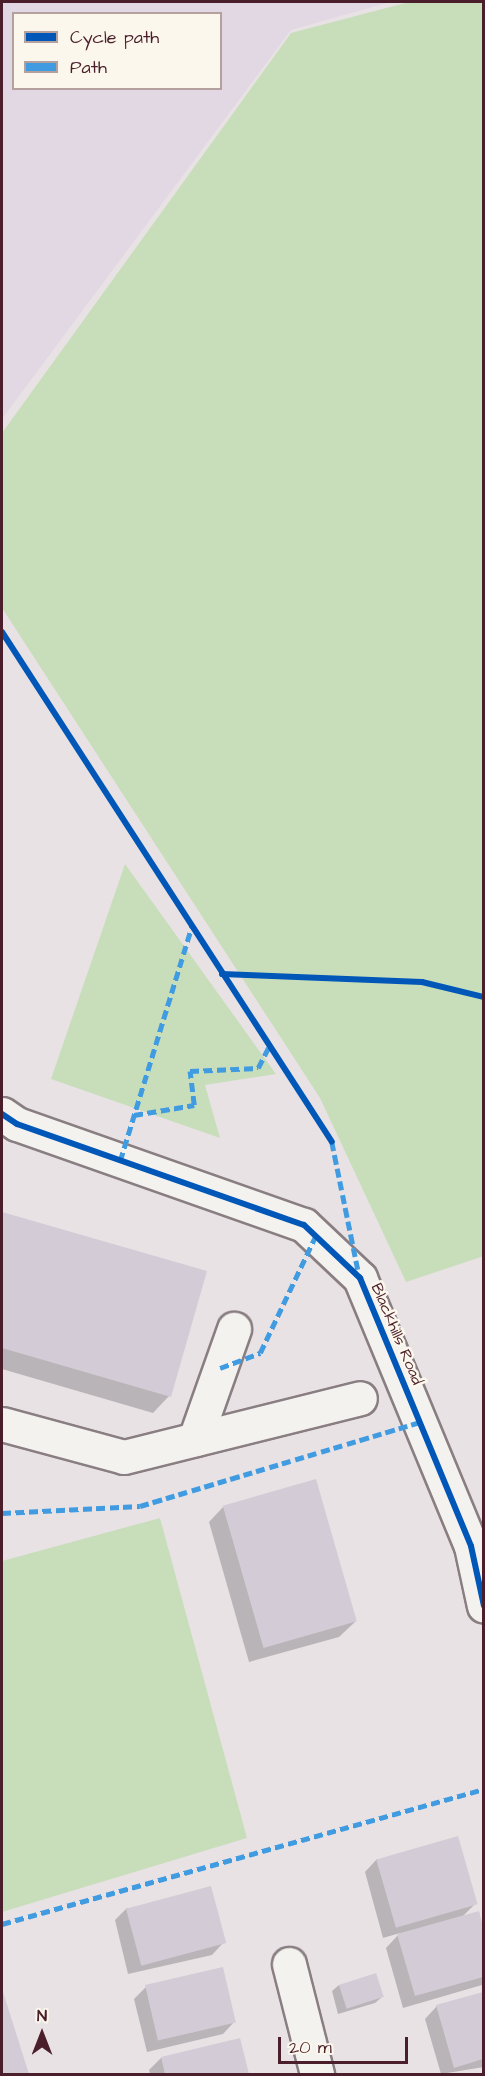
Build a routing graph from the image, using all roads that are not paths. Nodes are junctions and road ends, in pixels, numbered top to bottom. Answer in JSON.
{"nodes":[{"id":1,"x":2,"y":1114,"type":"edge"},
{"id":2,"x":234,"y":1329,"type":"dead end"},
{"id":3,"x":360,"y":1398,"type":"dead end"},
{"id":4,"x":2,"y":1424,"type":"edge"},
{"id":5,"x":195,"y":1439,"type":"junction"},
{"id":6,"x":483,"y":1606,"type":"edge"},
{"id":7,"x":289,"y":1964,"type":"dead end"},
{"id":8,"x":317,"y":2074,"type":"edge"}],
"edges":[{"from":1,"to":6,"type":"street","name":"Blackhills Road"},
{"from":2,"to":5,"type":"street"},
{"from":3,"to":5,"type":"street"},
{"from":4,"to":5,"type":"street"},
{"from":7,"to":8,"type":"street"}]}
